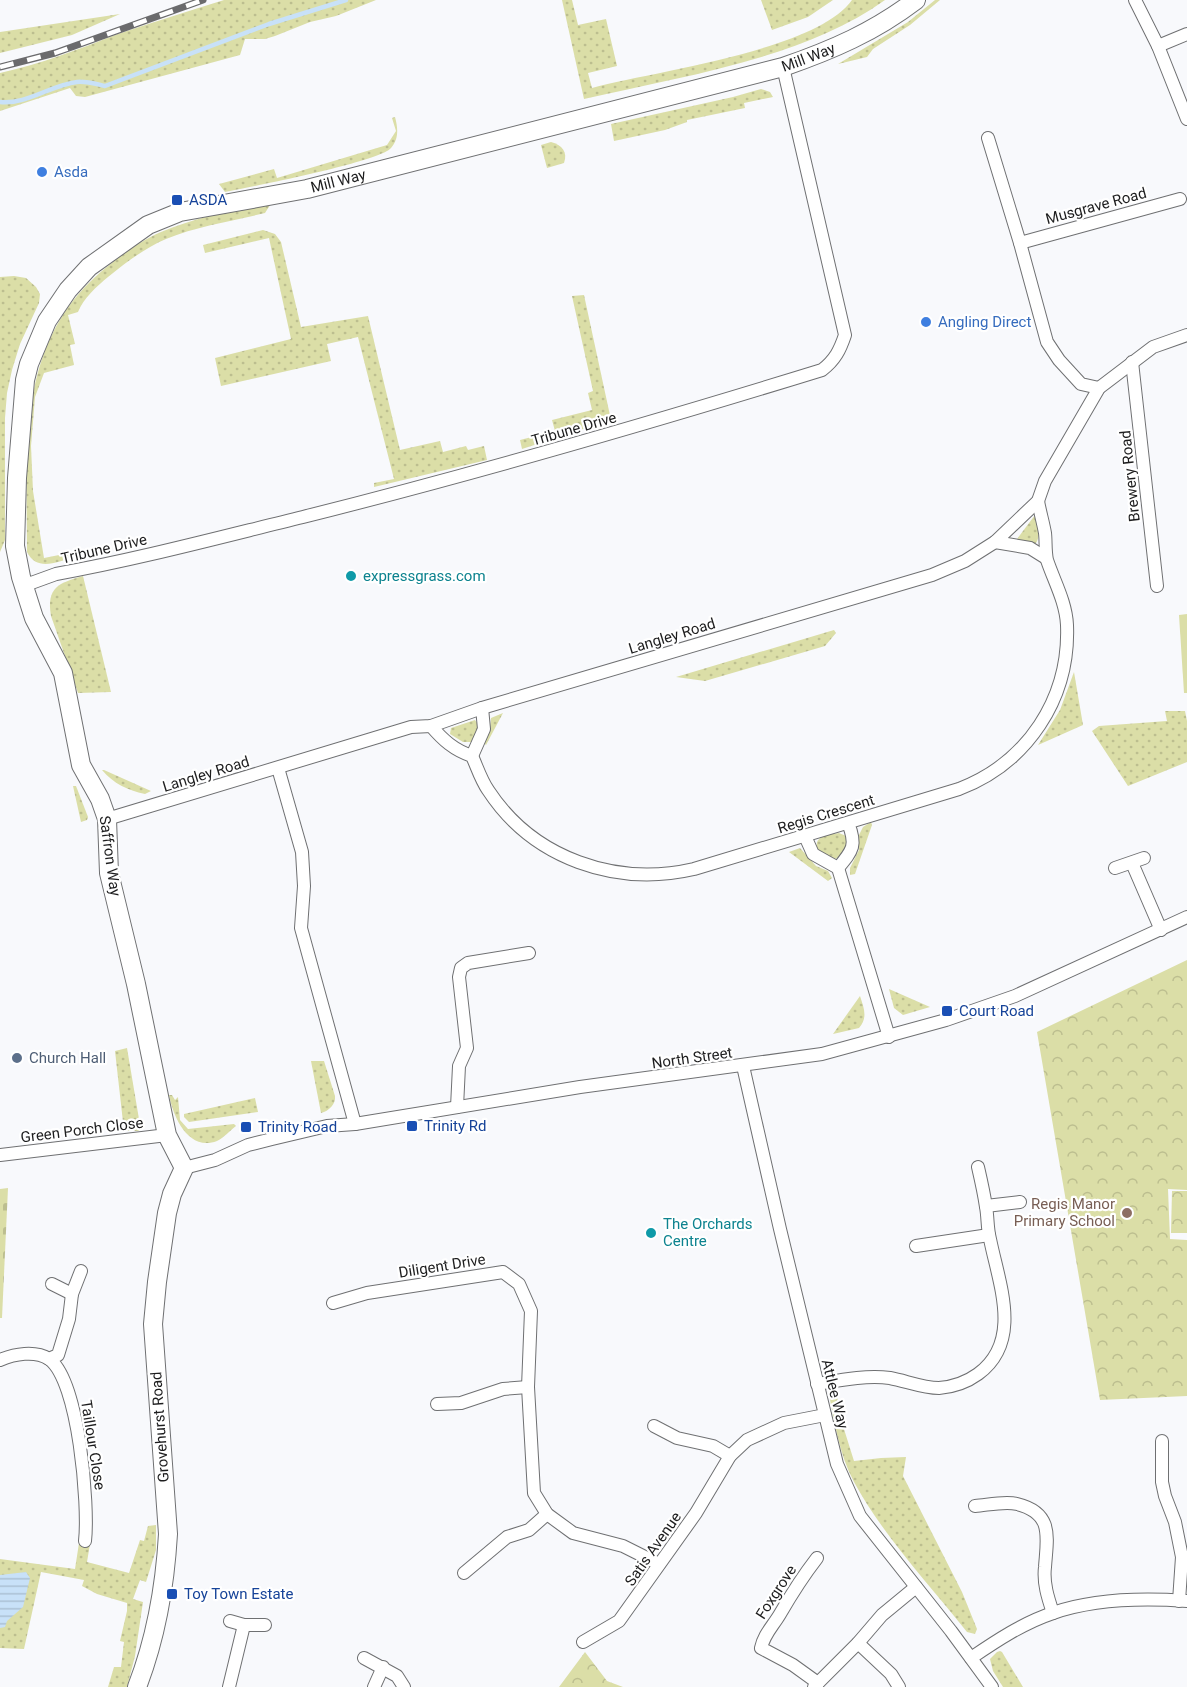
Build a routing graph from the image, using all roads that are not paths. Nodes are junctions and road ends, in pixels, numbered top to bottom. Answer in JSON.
{"nodes":[{"id":1,"x":916,"y":0,"type":"edge"},
{"id":2,"x":1135,"y":0,"type":"edge"},
{"id":3,"x":1187,"y":34,"type":"edge"},
{"id":4,"x":1158,"y":46,"type":"junction"},
{"id":5,"x":783,"y":67,"type":"junction"},
{"id":6,"x":1187,"y":119,"type":"edge"},
{"id":7,"x":988,"y":138,"type":"dead end"},
{"id":8,"x":1180,"y":199,"type":"dead end"},
{"id":9,"x":1020,"y":243,"type":"junction"},
{"id":10,"x":1187,"y":335,"type":"edge"},
{"id":11,"x":1132,"y":362,"type":"junction"},
{"id":12,"x":1099,"y":388,"type":"junction"},
{"id":13,"x":1038,"y":501,"type":"junction"},
{"id":14,"x":995,"y":542,"type":"junction"},
{"id":15,"x":1046,"y":558,"type":"junction"},
{"id":16,"x":23,"y":586,"type":"junction"},
{"id":17,"x":1157,"y":586,"type":"dead end"},
{"id":18,"x":482,"y":708,"type":"junction"},
{"id":19,"x":431,"y":726,"type":"junction"},
{"id":20,"x":472,"y":756,"type":"junction"},
{"id":21,"x":278,"y":768,"type":"junction"},
{"id":22,"x":106,"y":819,"type":"junction"},
{"id":23,"x":848,"y":823,"type":"junction"},
{"id":24,"x":805,"y":836,"type":"junction"},
{"id":25,"x":1144,"y":858,"type":"dead end"},
{"id":26,"x":1132,"y":863,"type":"junction"},
{"id":27,"x":838,"y":868,"type":"junction"},
{"id":28,"x":1115,"y":868,"type":"dead end"},
{"id":29,"x":1187,"y":917,"type":"edge"},
{"id":30,"x":1161,"y":930,"type":"junction"},
{"id":31,"x":529,"y":952,"type":"dead end"},
{"id":32,"x":889,"y":1037,"type":"junction"},
{"id":33,"x":744,"y":1066,"type":"junction"},
{"id":34,"x":457,"y":1107,"type":"junction"},
{"id":35,"x":355,"y":1124,"type":"junction"},
{"id":36,"x":167,"y":1136,"type":"junction"},
{"id":37,"x":0,"y":1155,"type":"edge"},
{"id":38,"x":978,"y":1167,"type":"dead end"},
{"id":39,"x":184,"y":1168,"type":"junction"},
{"id":40,"x":1020,"y":1202,"type":"dead end"},
{"id":41,"x":986,"y":1206,"type":"junction"},
{"id":42,"x":989,"y":1235,"type":"junction"},
{"id":43,"x":916,"y":1246,"type":"dead end"},
{"id":44,"x":81,"y":1271,"type":"dead end"},
{"id":45,"x":52,"y":1284,"type":"dead end"},
{"id":46,"x":72,"y":1294,"type":"junction"},
{"id":47,"x":333,"y":1303,"type":"dead end"},
{"id":48,"x":49,"y":1359,"type":"junction"},
{"id":49,"x":0,"y":1360,"type":"edge"},
{"id":50,"x":817,"y":1384,"type":"junction"},
{"id":51,"x":528,"y":1387,"type":"junction"},
{"id":52,"x":437,"y":1404,"type":"dead end"},
{"id":53,"x":825,"y":1415,"type":"junction"},
{"id":54,"x":654,"y":1426,"type":"dead end"},
{"id":55,"x":1162,"y":1441,"type":"dead end"},
{"id":56,"x":730,"y":1456,"type":"junction"},
{"id":57,"x":975,"y":1506,"type":"dead end"},
{"id":58,"x":547,"y":1514,"type":"junction"},
{"id":59,"x":85,"y":1541,"type":"dead end"},
{"id":60,"x":816,"y":1558,"type":"dead end"},
{"id":61,"x":659,"y":1564,"type":"junction"},
{"id":62,"x":464,"y":1573,"type":"dead end"},
{"id":63,"x":916,"y":1587,"type":"junction"},
{"id":64,"x":1183,"y":1601,"type":"edge"},
{"id":65,"x":1053,"y":1613,"type":"junction"},
{"id":66,"x":230,"y":1621,"type":"dead end"},
{"id":67,"x":244,"y":1625,"type":"junction"},
{"id":68,"x":265,"y":1625,"type":"dead end"},
{"id":69,"x":583,"y":1642,"type":"dead end"},
{"id":70,"x":858,"y":1643,"type":"junction"},
{"id":71,"x":364,"y":1658,"type":"dead end"},
{"id":72,"x":971,"y":1658,"type":"junction"},
{"id":73,"x":383,"y":1668,"type":"junction"},
{"id":74,"x":816,"y":1685,"type":"edge"},
{"id":75,"x":137,"y":1687,"type":"edge"},
{"id":76,"x":229,"y":1687,"type":"edge"},
{"id":77,"x":374,"y":1687,"type":"edge"},
{"id":78,"x":404,"y":1687,"type":"edge"},
{"id":79,"x":899,"y":1687,"type":"edge"},
{"id":80,"x":992,"y":1687,"type":"edge"}],
"edges":[{"from":1,"to":5,"type":"street","name":"Mill Way"},
{"from":2,"to":4,"type":"street"},
{"from":3,"to":4,"type":"street"},
{"from":4,"to":6,"type":"street"},
{"from":5,"to":16,"type":"street","name":"Mill Way"},
{"from":5,"to":16,"type":"street","name":"Tribune Drive"},
{"from":7,"to":9,"type":"street"},
{"from":8,"to":9,"type":"street","name":"Musgrave Road"},
{"from":9,"to":12,"type":"street"},
{"from":10,"to":11,"type":"street","name":"Langley Road"},
{"from":11,"to":12,"type":"street","name":"Langley Road"},
{"from":11,"to":17,"type":"street","name":"Brewery Road"},
{"from":12,"to":13,"type":"street","name":"Langley Road"},
{"from":13,"to":14,"type":"street","name":"Langley Road"},
{"from":13,"to":15,"type":"street","name":"Regis Crescent"},
{"from":14,"to":15,"type":"street"},
{"from":14,"to":18,"type":"street","name":"Langley Road"},
{"from":15,"to":23,"type":"street","name":"Regis Crescent"},
{"from":16,"to":22,"type":"street","name":"Saffron Way"},
{"from":18,"to":19,"type":"street","name":"Langley Road"},
{"from":18,"to":20,"type":"street"},
{"from":19,"to":20,"type":"street"},
{"from":19,"to":21,"type":"street","name":"Langley Road"},
{"from":20,"to":24,"type":"street","name":"Regis Crescent"},
{"from":21,"to":22,"type":"street","name":"Langley Road"},
{"from":21,"to":35,"type":"street"},
{"from":22,"to":36,"type":"street","name":"Saffron Way"},
{"from":23,"to":24,"type":"street","name":"Regis Crescent"},
{"from":23,"to":27,"type":"street"},
{"from":24,"to":27,"type":"street"},
{"from":25,"to":26,"type":"street"},
{"from":26,"to":28,"type":"street"},
{"from":26,"to":30,"type":"street"},
{"from":27,"to":32,"type":"street"},
{"from":29,"to":30,"type":"street","name":"North Street"},
{"from":30,"to":32,"type":"street","name":"North Street"},
{"from":31,"to":34,"type":"street"},
{"from":32,"to":33,"type":"street","name":"North Street"},
{"from":33,"to":34,"type":"street","name":"North Street"},
{"from":33,"to":50,"type":"street","name":"Attlee Way"},
{"from":34,"to":35,"type":"street","name":"North Street"},
{"from":35,"to":39,"type":"street","name":"North Street"},
{"from":36,"to":37,"type":"street","name":"Green Porch Close"},
{"from":36,"to":39,"type":"street","name":"Saffron Way"},
{"from":38,"to":41,"type":"street"},
{"from":39,"to":75,"type":"street","name":"Grovehurst Road"},
{"from":40,"to":41,"type":"street"},
{"from":41,"to":42,"type":"street"},
{"from":42,"to":43,"type":"street"},
{"from":42,"to":50,"type":"street"},
{"from":44,"to":46,"type":"street"},
{"from":45,"to":46,"type":"street"},
{"from":46,"to":48,"type":"street"},
{"from":47,"to":51,"type":"street","name":"Diligent Drive"},
{"from":48,"to":49,"type":"street"},
{"from":48,"to":59,"type":"street","name":"Taillour Close"},
{"from":50,"to":53,"type":"street","name":"Attlee Way"},
{"from":51,"to":52,"type":"street"},
{"from":51,"to":58,"type":"street","name":"Diligent Drive"},
{"from":53,"to":56,"type":"street","name":"Satis Avenue"},
{"from":53,"to":63,"type":"street","name":"Attlee Way"},
{"from":54,"to":56,"type":"street"},
{"from":55,"to":64,"type":"street"},
{"from":56,"to":61,"type":"street","name":"Satis Avenue"},
{"from":57,"to":65,"type":"street"},
{"from":58,"to":61,"type":"street","name":"Diligent Drive"},
{"from":58,"to":62,"type":"street"},
{"from":60,"to":74,"type":"street","name":"Foxgrove"},
{"from":61,"to":69,"type":"street","name":"Satis Avenue"},
{"from":63,"to":70,"type":"street","name":"Foxgrove"},
{"from":63,"to":72,"type":"street","name":"Attlee Way"},
{"from":64,"to":65,"type":"street"},
{"from":65,"to":72,"type":"street"},
{"from":66,"to":67,"type":"street"},
{"from":67,"to":68,"type":"street"},
{"from":67,"to":76,"type":"street"},
{"from":70,"to":74,"type":"street","name":"Foxgrove"},
{"from":70,"to":79,"type":"street"},
{"from":71,"to":73,"type":"street"},
{"from":72,"to":80,"type":"street","name":"Attlee Way"},
{"from":73,"to":77,"type":"street"},
{"from":73,"to":78,"type":"street"}]}
